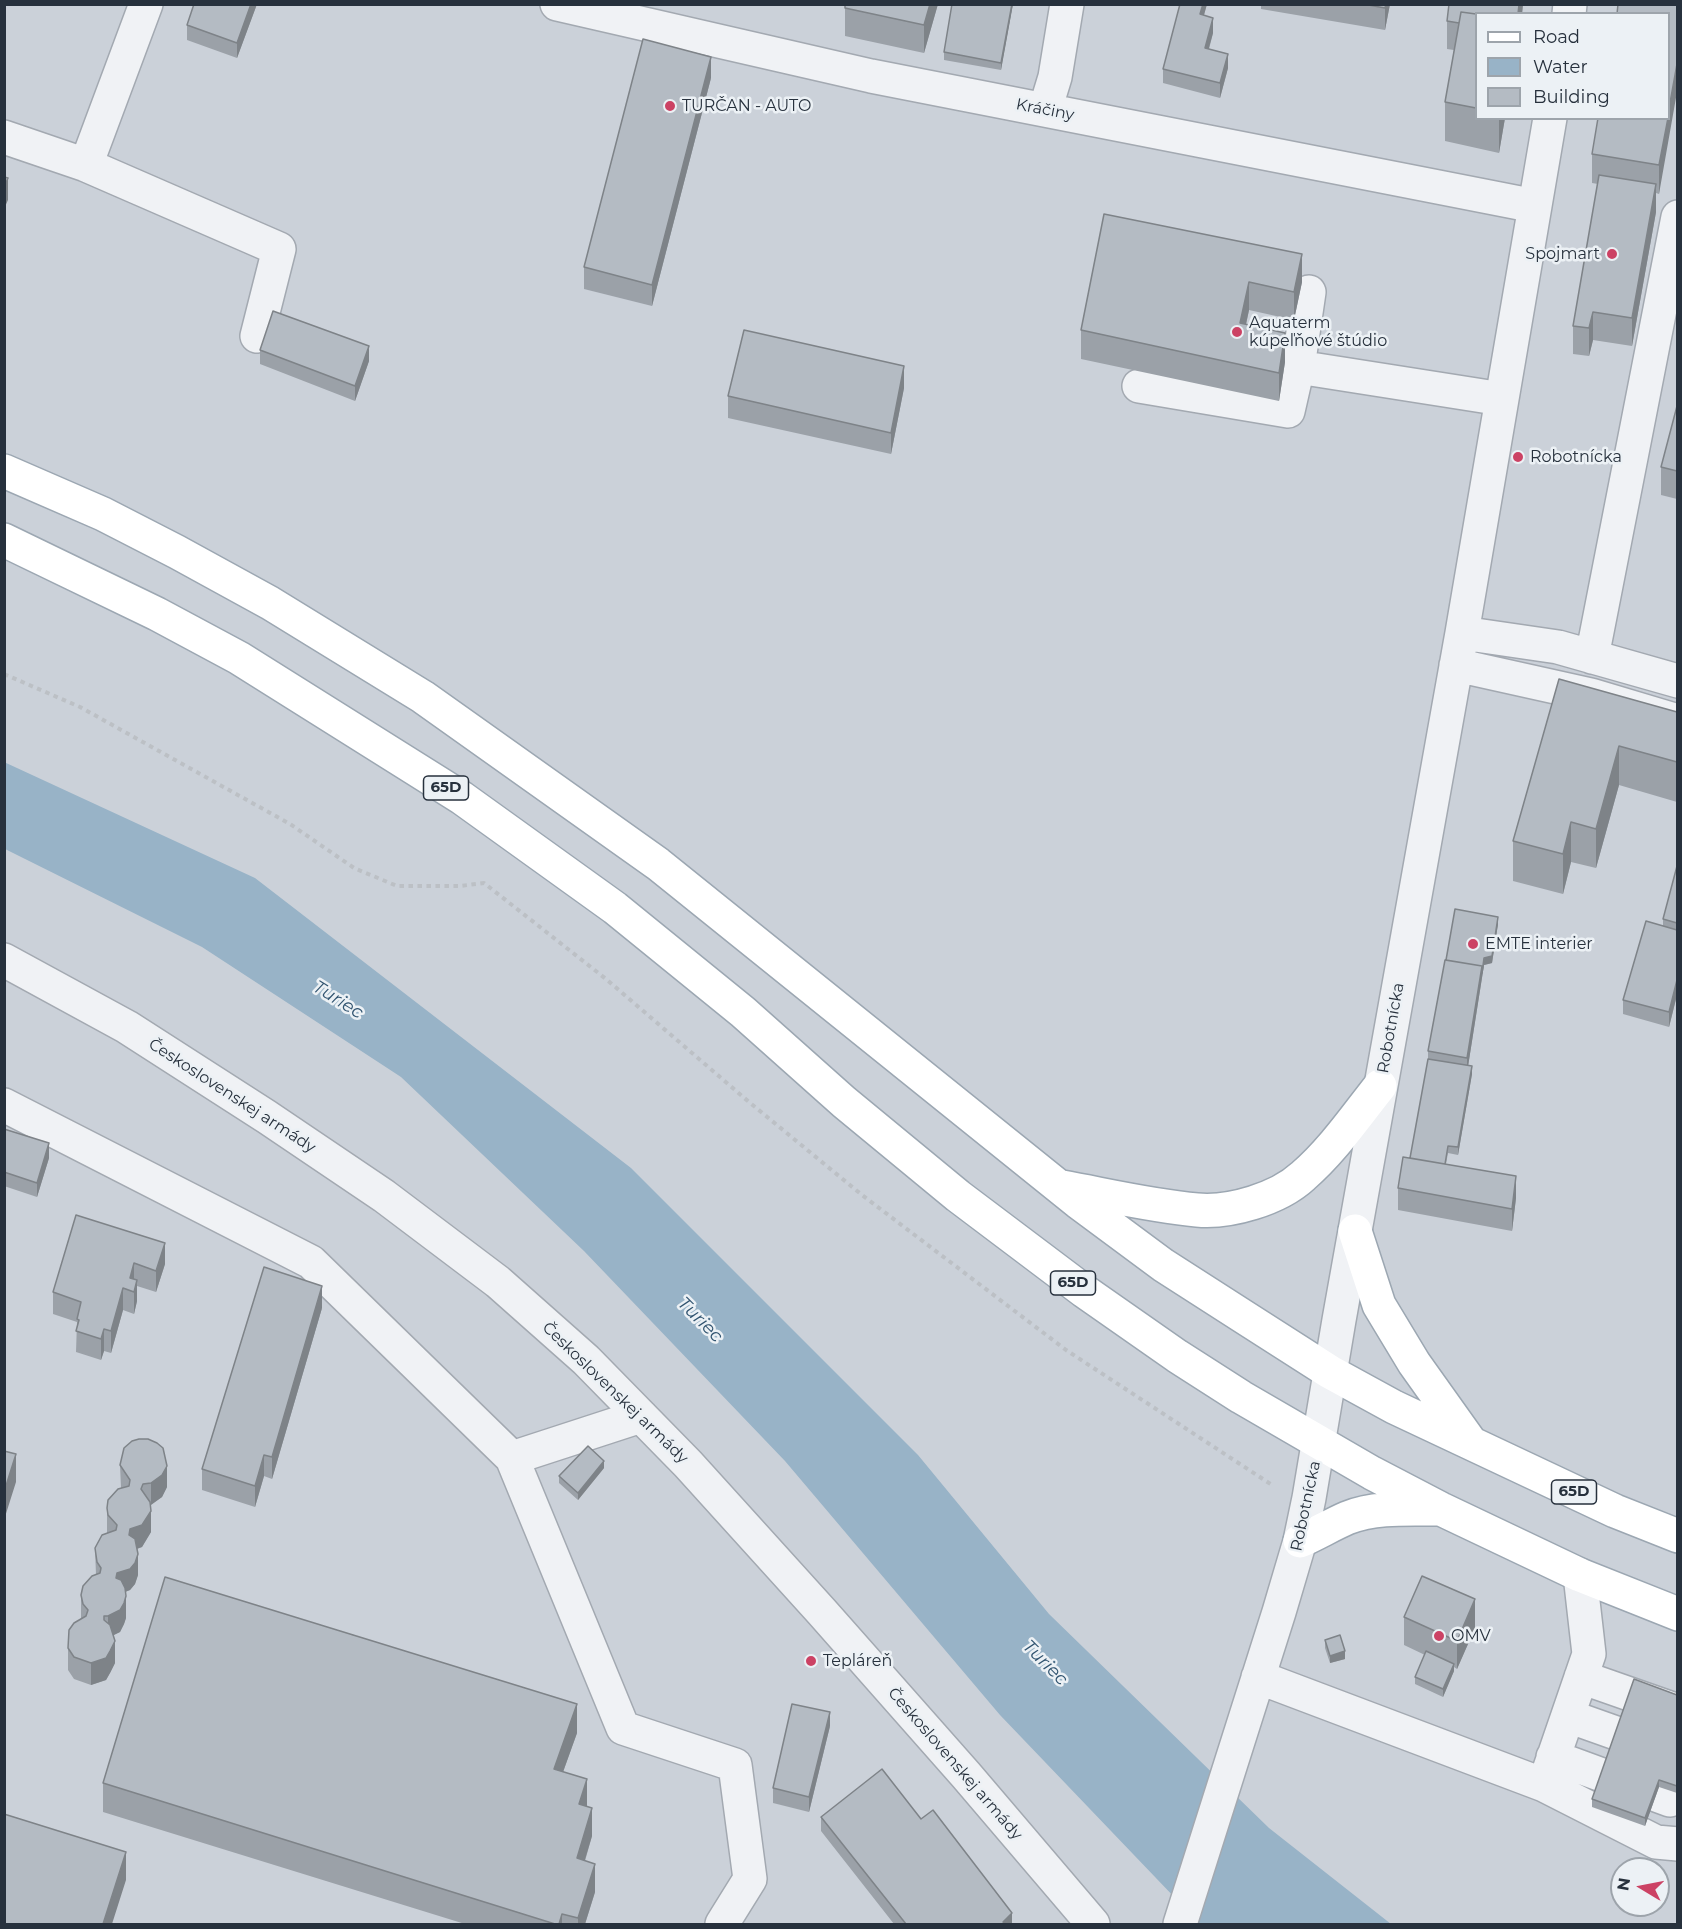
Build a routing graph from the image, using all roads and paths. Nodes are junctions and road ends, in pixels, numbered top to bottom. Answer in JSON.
{"nodes":[{"id":1,"x":146,"y":4,"type":"edge"},
{"id":2,"x":1067,"y":4,"type":"edge"},
{"id":3,"x":570,"y":6,"type":"edge"},
{"id":4,"x":1045,"y":110,"type":"junction"},
{"id":5,"x":1550,"y":120,"type":"edge"},
{"id":6,"x":4,"y":137,"type":"edge"},
{"id":7,"x":86,"y":165,"type":"junction"},
{"id":8,"x":1535,"y":206,"type":"junction"},
{"id":9,"x":1677,"y":217,"type":"edge"},
{"id":10,"x":1309,"y":292,"type":"dead end"},
{"id":11,"x":257,"y":336,"type":"dead end"},
{"id":12,"x":1298,"y":367,"type":"junction"},
{"id":13,"x":1138,"y":386,"type":"dead end"},
{"id":14,"x":1502,"y":399,"type":"junction"},
{"id":15,"x":4,"y":471,"type":"edge"},
{"id":16,"x":4,"y":540,"type":"edge"},
{"id":17,"x":1462,"y":633,"type":"junction"},
{"id":18,"x":1592,"y":657,"type":"junction"},
{"id":19,"x":1456,"y":665,"type":"junction"},
{"id":20,"x":4,"y":674,"type":"edge"},
{"id":21,"x":1677,"y":681,"type":"edge"},
{"id":22,"x":1677,"y":721,"type":"edge"},
{"id":23,"x":4,"y":960,"type":"edge"},
{"id":24,"x":1380,"y":1086,"type":"junction"},
{"id":25,"x":4,"y":1105,"type":"edge"},
{"id":26,"x":1059,"y":1186,"type":"junction"},
{"id":27,"x":1354,"y":1231,"type":"junction"},
{"id":28,"x":1330,"y":1372,"type":"junction"},
{"id":29,"x":641,"y":1416,"type":"junction"},
{"id":30,"x":1319,"y":1441,"type":"junction"},
{"id":31,"x":1472,"y":1445,"type":"junction"},
{"id":32,"x":512,"y":1458,"type":"junction"},
{"id":33,"x":1272,"y":1485,"type":"dead end"},
{"id":34,"x":1441,"y":1509,"type":"junction"},
{"id":35,"x":1677,"y":1536,"type":"edge"},
{"id":36,"x":1300,"y":1541,"type":"junction"},
{"id":37,"x":1580,"y":1575,"type":"junction"},
{"id":38,"x":1677,"y":1614,"type":"edge"},
{"id":39,"x":1258,"y":1677,"type":"junction"},
{"id":40,"x":1677,"y":1690,"type":"edge"},
{"id":41,"x":1677,"y":1711,"type":"edge"},
{"id":42,"x":1567,"y":1719,"type":"junction"},
{"id":43,"x":1677,"y":1736,"type":"edge"},
{"id":44,"x":1675,"y":1779,"type":"edge"},
{"id":45,"x":1667,"y":1843,"type":"edge"},
{"id":46,"x":722,"y":1924,"type":"edge"},
{"id":47,"x":1093,"y":1924,"type":"edge"},
{"id":48,"x":1180,"y":1924,"type":"edge"}],
"edges":[{"from":1,"to":7,"type":"street"},
{"from":2,"to":4,"type":"street"},
{"from":3,"to":4,"type":"street","name":"Kráčiny"},
{"from":4,"to":8,"type":"street","name":"Kráčiny"},
{"from":5,"to":8,"type":"street","name":"Robotnícka"},
{"from":6,"to":7,"type":"street"},
{"from":7,"to":11,"type":"street"},
{"from":8,"to":14,"type":"street","name":"Robotnícka"},
{"from":9,"to":18,"type":"street"},
{"from":10,"to":12,"type":"street"},
{"from":12,"to":13,"type":"street"},
{"from":12,"to":14,"type":"street"},
{"from":14,"to":17,"type":"street","name":"Robotnícka"},
{"from":15,"to":26,"type":"main road","number":"65D"},
{"from":16,"to":30,"type":"main road","number":"65D"},
{"from":17,"to":18,"type":"street"},
{"from":17,"to":19,"type":"street","name":"Robotnícka"},
{"from":18,"to":21,"type":"street"},
{"from":19,"to":22,"type":"street"},
{"from":19,"to":24,"type":"street","name":"Robotnícka"},
{"from":20,"to":33,"type":"path"},
{"from":23,"to":29,"type":"street","name":"Československej armády"},
{"from":24,"to":26,"type":"main road"},
{"from":24,"to":27,"type":"street","name":"Robotnícka"},
{"from":25,"to":32,"type":"street"},
{"from":26,"to":28,"type":"main road","number":"65D"},
{"from":27,"to":28,"type":"street","name":"Robotnícka"},
{"from":27,"to":31,"type":"main road"},
{"from":28,"to":30,"type":"street","name":"Robotnícka"},
{"from":28,"to":31,"type":"main road","number":"65D"},
{"from":29,"to":32,"type":"street"},
{"from":29,"to":47,"type":"street","name":"Československej armády"},
{"from":30,"to":34,"type":"main road","number":"65D"},
{"from":30,"to":36,"type":"street","name":"Robotnícka"},
{"from":31,"to":35,"type":"main road","number":"65D"},
{"from":32,"to":46,"type":"street"},
{"from":34,"to":36,"type":"main road"},
{"from":34,"to":37,"type":"main road","number":"65D"},
{"from":36,"to":39,"type":"street","name":"Robotnícka"},
{"from":37,"to":38,"type":"main road","number":"65D"},
{"from":37,"to":42,"type":"street"},
{"from":39,"to":42,"type":"street"},
{"from":39,"to":48,"type":"street","name":"Robotnícka"},
{"from":40,"to":42,"type":"street"},
{"from":41,"to":42,"type":"street"},
{"from":42,"to":43,"type":"street"},
{"from":42,"to":44,"type":"street"},
{"from":42,"to":44,"type":"street"},
{"from":42,"to":45,"type":"street"},
{"from":44,"to":45,"type":"street"}]}
